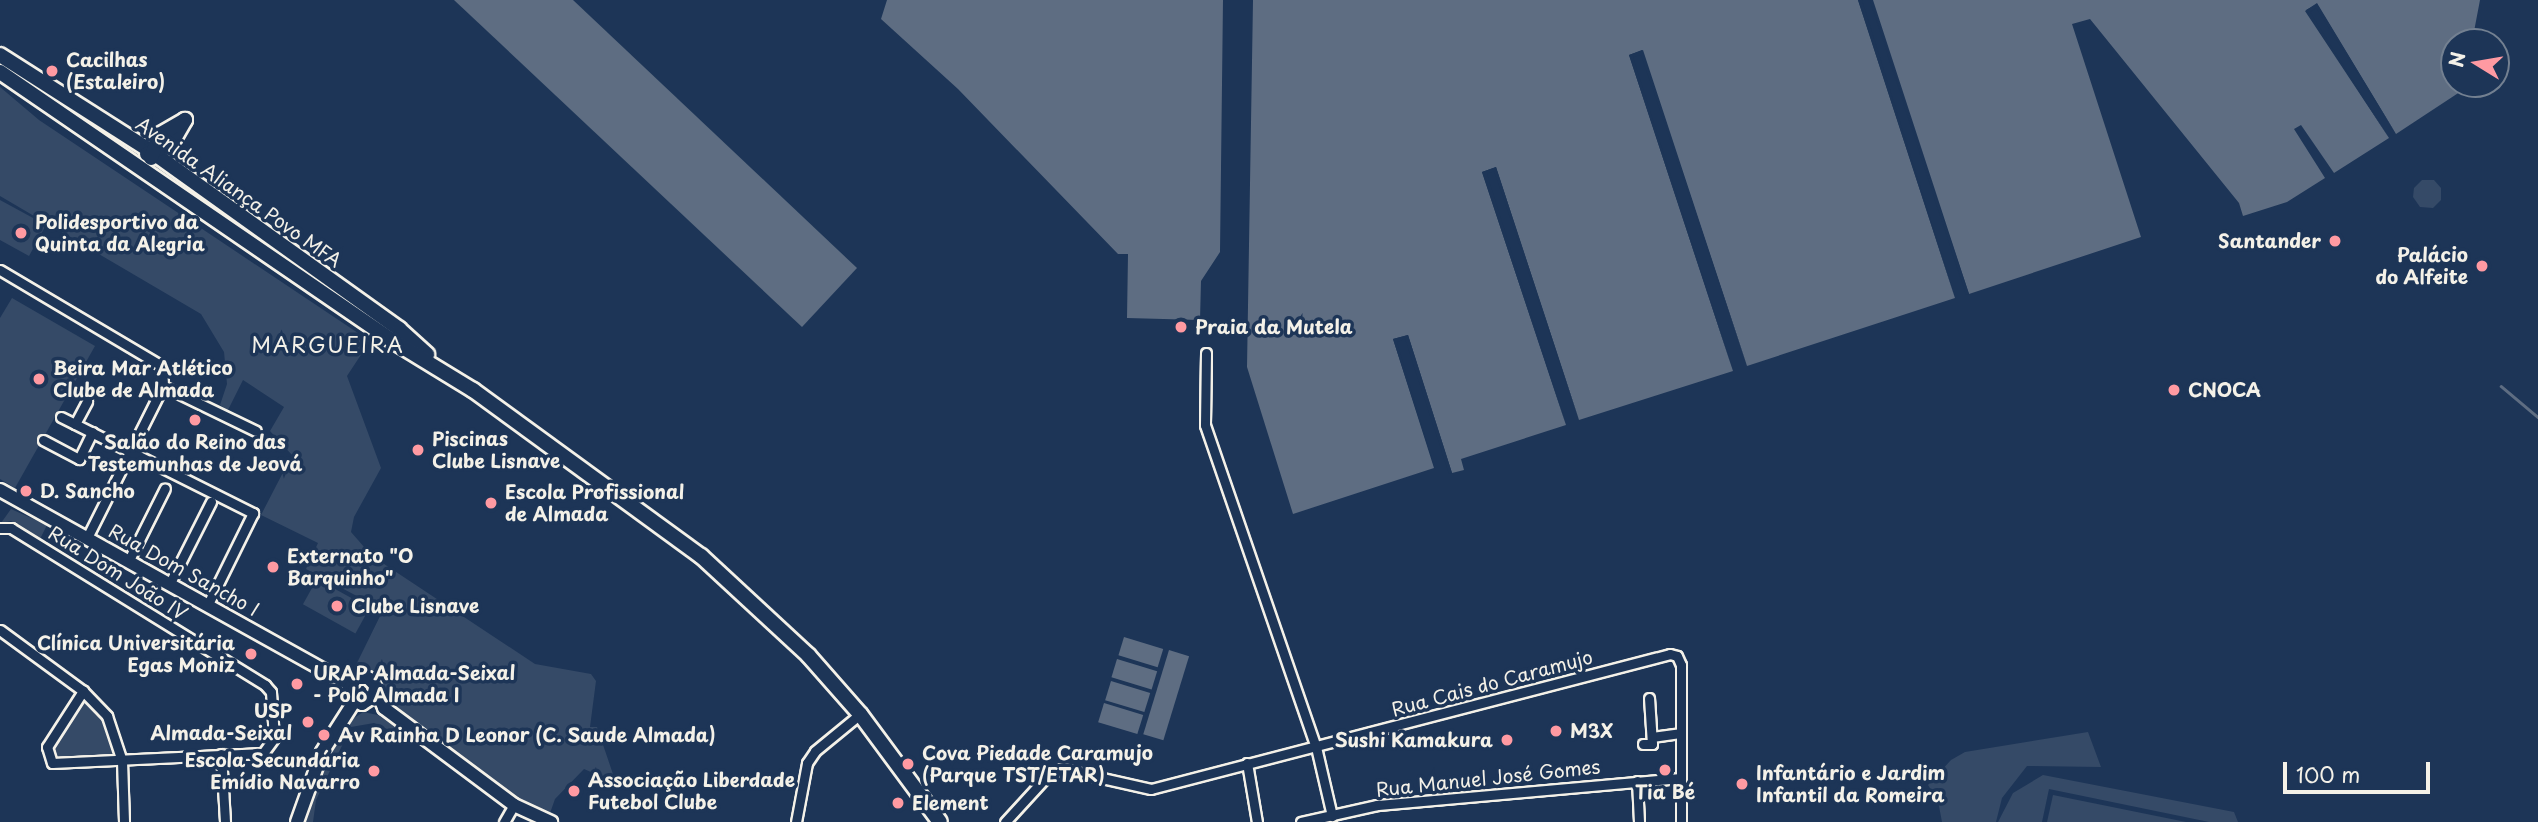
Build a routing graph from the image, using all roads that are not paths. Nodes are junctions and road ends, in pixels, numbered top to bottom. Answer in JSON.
{"nodes":[{"id":1,"x":0,"y":55,"type":"edge"},
{"id":2,"x":0,"y":72,"type":"edge"},
{"id":3,"x":116,"y":150,"type":"junction"},
{"id":4,"x":152,"y":152,"type":"junction"},
{"id":5,"x":164,"y":184,"type":"junction"},
{"id":6,"x":0,"y":270,"type":"edge"},
{"id":7,"x":1206,"y":353,"type":"dead end"},
{"id":8,"x":446,"y":371,"type":"junction"},
{"id":9,"x":163,"y":386,"type":"junction"},
{"id":10,"x":87,"y":401,"type":"dead end"},
{"id":11,"x":61,"y":417,"type":"dead end"},
{"id":12,"x":75,"y":424,"type":"junction"},
{"id":13,"x":256,"y":431,"type":"dead end"},
{"id":14,"x":92,"y":432,"type":"junction"},
{"id":15,"x":43,"y":440,"type":"dead end"},
{"id":16,"x":130,"y":452,"type":"junction"},
{"id":17,"x":165,"y":488,"type":"dead end"},
{"id":18,"x":0,"y":489,"type":"edge"},
{"id":19,"x":213,"y":498,"type":"junction"},
{"id":20,"x":0,"y":528,"type":"edge"},
{"id":21,"x":87,"y":538,"type":"junction"},
{"id":22,"x":129,"y":561,"type":"junction"},
{"id":23,"x":170,"y":583,"type":"junction"},
{"id":24,"x":208,"y":604,"type":"junction"},
{"id":25,"x":0,"y":630,"type":"edge"},
{"id":26,"x":349,"y":684,"type":"junction"},
{"id":27,"x":375,"y":688,"type":"junction"},
{"id":28,"x":83,"y":691,"type":"junction"},
{"id":29,"x":1649,"y":698,"type":"dead end"},
{"id":30,"x":354,"y":702,"type":"junction"},
{"id":31,"x":860,"y":714,"type":"junction"},
{"id":32,"x":1680,"y":733,"type":"junction"},
{"id":33,"x":1651,"y":737,"type":"junction"},
{"id":34,"x":1643,"y":744,"type":"dead end"},
{"id":35,"x":1316,"y":747,"type":"junction"},
{"id":36,"x":221,"y":754,"type":"junction"},
{"id":37,"x":122,"y":761,"type":"junction"},
{"id":38,"x":1247,"y":763,"type":"junction"},
{"id":39,"x":1679,"y":778,"type":"junction"},
{"id":40,"x":1637,"y":781,"type":"junction"},
{"id":41,"x":514,"y":805,"type":"junction"},
{"id":42,"x":1332,"y":816,"type":"junction"},
{"id":43,"x":124,"y":822,"type":"edge"},
{"id":44,"x":225,"y":822,"type":"edge"},
{"id":45,"x":297,"y":822,"type":"edge"},
{"id":46,"x":504,"y":822,"type":"edge"},
{"id":47,"x":551,"y":822,"type":"edge"},
{"id":48,"x":796,"y":822,"type":"edge"},
{"id":49,"x":940,"y":822,"type":"edge"},
{"id":50,"x":1005,"y":822,"type":"edge"},
{"id":51,"x":1257,"y":822,"type":"edge"},
{"id":52,"x":1301,"y":822,"type":"edge"},
{"id":53,"x":1639,"y":822,"type":"edge"},
{"id":54,"x":1681,"y":822,"type":"edge"}],
"edges":[{"from":1,"to":4,"type":"main road","name":"Avenida Aliança Povo MFA"},
{"from":2,"to":3,"type":"main road","name":"Avenida Aliança Povo MFA"},
{"from":3,"to":4,"type":"main road"},
{"from":3,"to":5,"type":"main road","name":"Avenida Aliança Povo MFA"},
{"from":4,"to":5,"type":"main road"},
{"from":4,"to":8,"type":"main road","name":"Avenida Aliança Povo MFA"},
{"from":5,"to":8,"type":"main road","name":"Avenida Aliança Povo MFA"},
{"from":6,"to":9,"type":"street"},
{"from":7,"to":35,"type":"street"},
{"from":8,"to":31,"type":"main road","name":"Avenida Aliança Povo MFA"},
{"from":9,"to":13,"type":"street"},
{"from":9,"to":16,"type":"street"},
{"from":10,"to":12,"type":"street"},
{"from":11,"to":12,"type":"street"},
{"from":12,"to":14,"type":"street"},
{"from":14,"to":15,"type":"street"},
{"from":14,"to":16,"type":"street"},
{"from":16,"to":19,"type":"street"},
{"from":16,"to":21,"type":"street"},
{"from":17,"to":22,"type":"street"},
{"from":18,"to":21,"type":"main road","name":"Rua Dom Sancho I"},
{"from":19,"to":23,"type":"street"},
{"from":19,"to":24,"type":"street"},
{"from":20,"to":36,"type":"street","name":"Rua Dom João IV"},
{"from":21,"to":22,"type":"main road","name":"Rua Dom Sancho I"},
{"from":22,"to":23,"type":"main road","name":"Rua Dom Sancho I"},
{"from":23,"to":24,"type":"main road","name":"Rua Dom Sancho I"},
{"from":24,"to":26,"type":"main road","name":"Rua Dom Sancho I"},
{"from":25,"to":28,"type":"street"},
{"from":26,"to":27,"type":"main road"},
{"from":26,"to":30,"type":"main road"},
{"from":27,"to":30,"type":"main road"},
{"from":27,"to":41,"type":"main road"},
{"from":28,"to":37,"type":"street"},
{"from":28,"to":37,"type":"street"},
{"from":29,"to":33,"type":"street"},
{"from":30,"to":45,"type":"main road"},
{"from":31,"to":48,"type":"street"},
{"from":31,"to":49,"type":"main road","name":"Avenida Aliança Povo MFA"},
{"from":32,"to":33,"type":"street"},
{"from":32,"to":35,"type":"street","name":"Rua Cais do Caramujo"},
{"from":32,"to":39,"type":"street"},
{"from":33,"to":34,"type":"street"},
{"from":35,"to":38,"type":"street","name":"Rua Cais do Caramujo"},
{"from":35,"to":42,"type":"street"},
{"from":36,"to":37,"type":"street"},
{"from":36,"to":44,"type":"street"},
{"from":37,"to":43,"type":"street"},
{"from":38,"to":50,"type":"street","name":"Rua Cais do Caramujo"},
{"from":38,"to":51,"type":"street"},
{"from":39,"to":40,"type":"street","name":"Rua Manuel José Gomes"},
{"from":39,"to":54,"type":"street"},
{"from":40,"to":42,"type":"street","name":"Rua Manuel José Gomes"},
{"from":40,"to":53,"type":"street"},
{"from":41,"to":46,"type":"street"},
{"from":41,"to":47,"type":"main road"},
{"from":42,"to":52,"type":"street","name":"Rua Manuel José Gomes"}]}
